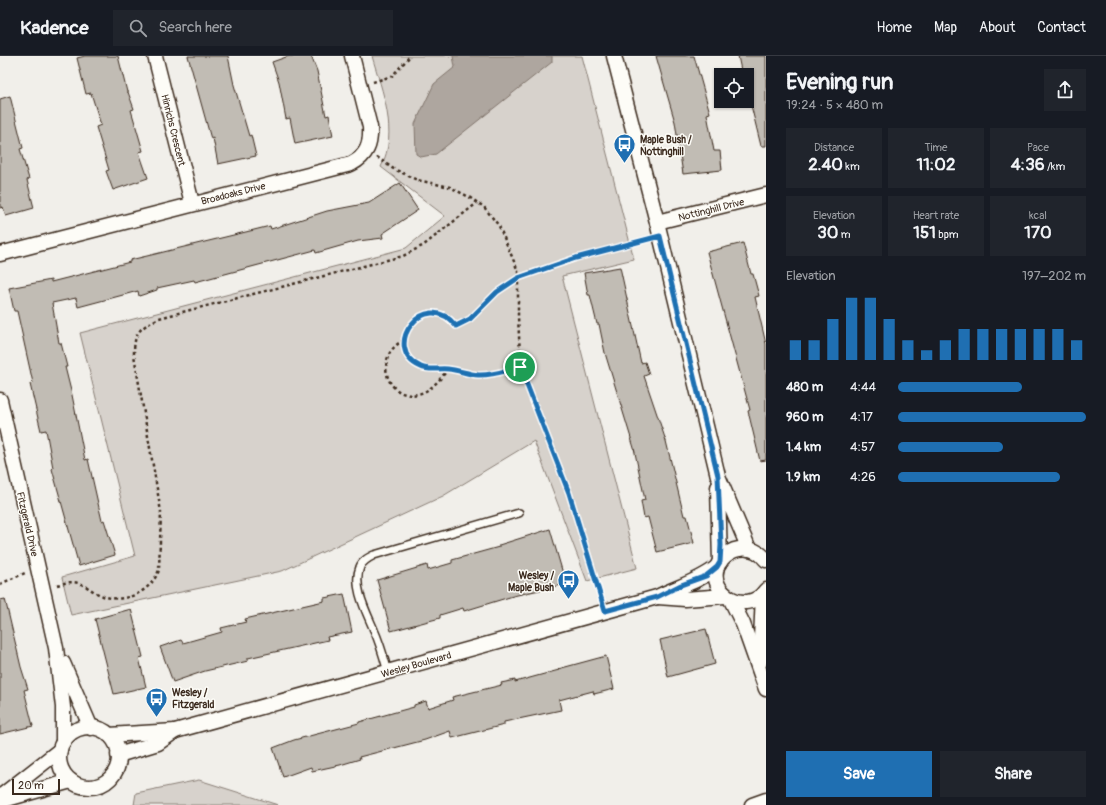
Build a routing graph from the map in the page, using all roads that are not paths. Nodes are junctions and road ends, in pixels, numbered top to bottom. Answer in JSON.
{"nodes":[{"id":1,"x":155,"y":56,"type":"edge"},
{"id":2,"x":352,"y":56,"type":"edge"},
{"id":3,"x":614,"y":56,"type":"edge"},
{"id":4,"x":766,"y":195,"type":"edge"},
{"id":5,"x":192,"y":204,"type":"junction"},
{"id":6,"x":657,"y":222,"type":"junction"},
{"id":7,"x":0,"y":254,"type":"edge"},
{"id":8,"x":0,"y":400,"type":"edge"},
{"id":9,"x":718,"y":476,"type":"junction"},
{"id":10,"x":519,"y":513,"type":"dead end"},
{"id":11,"x":749,"y":549,"type":"junction"},
{"id":12,"x":765,"y":558,"type":"edge"},
{"id":13,"x":719,"y":564,"type":"junction"},
{"id":14,"x":765,"y":592,"type":"edge"},
{"id":15,"x":657,"y":597,"type":"junction"},
{"id":16,"x":728,"y":598,"type":"junction"},
{"id":17,"x":56,"y":648,"type":"junction"},
{"id":18,"x":760,"y":671,"type":"junction"},
{"id":19,"x":388,"y":672,"type":"junction"},
{"id":20,"x":766,"y":689,"type":"edge"},
{"id":21,"x":90,"y":728,"type":"junction"},
{"id":22,"x":175,"y":731,"type":"junction"},
{"id":23,"x":109,"y":735,"type":"junction"},
{"id":24,"x":61,"y":746,"type":"junction"},
{"id":25,"x":118,"y":755,"type":"junction"},
{"id":26,"x":71,"y":781,"type":"junction"},
{"id":27,"x":0,"y":798,"type":"edge"},
{"id":28,"x":766,"y":800,"type":"edge"},
{"id":29,"x":0,"y":801,"type":"edge"},
{"id":30,"x":752,"y":805,"type":"edge"}],
"edges":[{"from":1,"to":5,"type":"street","name":"Hinrichs Crescent"},
{"from":2,"to":5,"type":"street","name":"Broadoaks Drive"},
{"from":3,"to":6,"type":"street"},
{"from":4,"to":6,"type":"street","name":"Nottinghill Drive"},
{"from":5,"to":7,"type":"street","name":"Broadoaks Drive"},
{"from":6,"to":9,"type":"street"},
{"from":8,"to":17,"type":"street","name":"Fitzgerald Drive"},
{"from":9,"to":11,"type":"street"},
{"from":9,"to":13,"type":"street"},
{"from":10,"to":19,"type":"lane"},
{"from":11,"to":12,"type":"street"},
{"from":11,"to":13,"type":"street","name":"Wesley Boulevard"},
{"from":13,"to":15,"type":"street","name":"Wesley Boulevard"},
{"from":13,"to":16,"type":"street"},
{"from":14,"to":16,"type":"street","name":"Wesley Boulevard"},
{"from":14,"to":18,"type":"street"},
{"from":15,"to":16,"type":"street","name":"Wesley Boulevard"},
{"from":15,"to":19,"type":"street","name":"Wesley Boulevard"},
{"from":16,"to":18,"type":"street"},
{"from":17,"to":21,"type":"street","name":"Fitzgerald Drive"},
{"from":17,"to":24,"type":"street","name":"Fitzgerald Drive"},
{"from":18,"to":20,"type":"street"},
{"from":19,"to":22,"type":"street","name":"Wesley Boulevard"},
{"from":21,"to":23,"type":"street"},
{"from":21,"to":24,"type":"street"},
{"from":22,"to":23,"type":"street","name":"Wesley Boulevard"},
{"from":22,"to":25,"type":"street","name":"Wesley Boulevard"},
{"from":23,"to":25,"type":"street"},
{"from":24,"to":26,"type":"street"},
{"from":24,"to":27,"type":"street"},
{"from":25,"to":26,"type":"street"},
{"from":26,"to":29,"type":"street"},
{"from":28,"to":30,"type":"street"}]}
